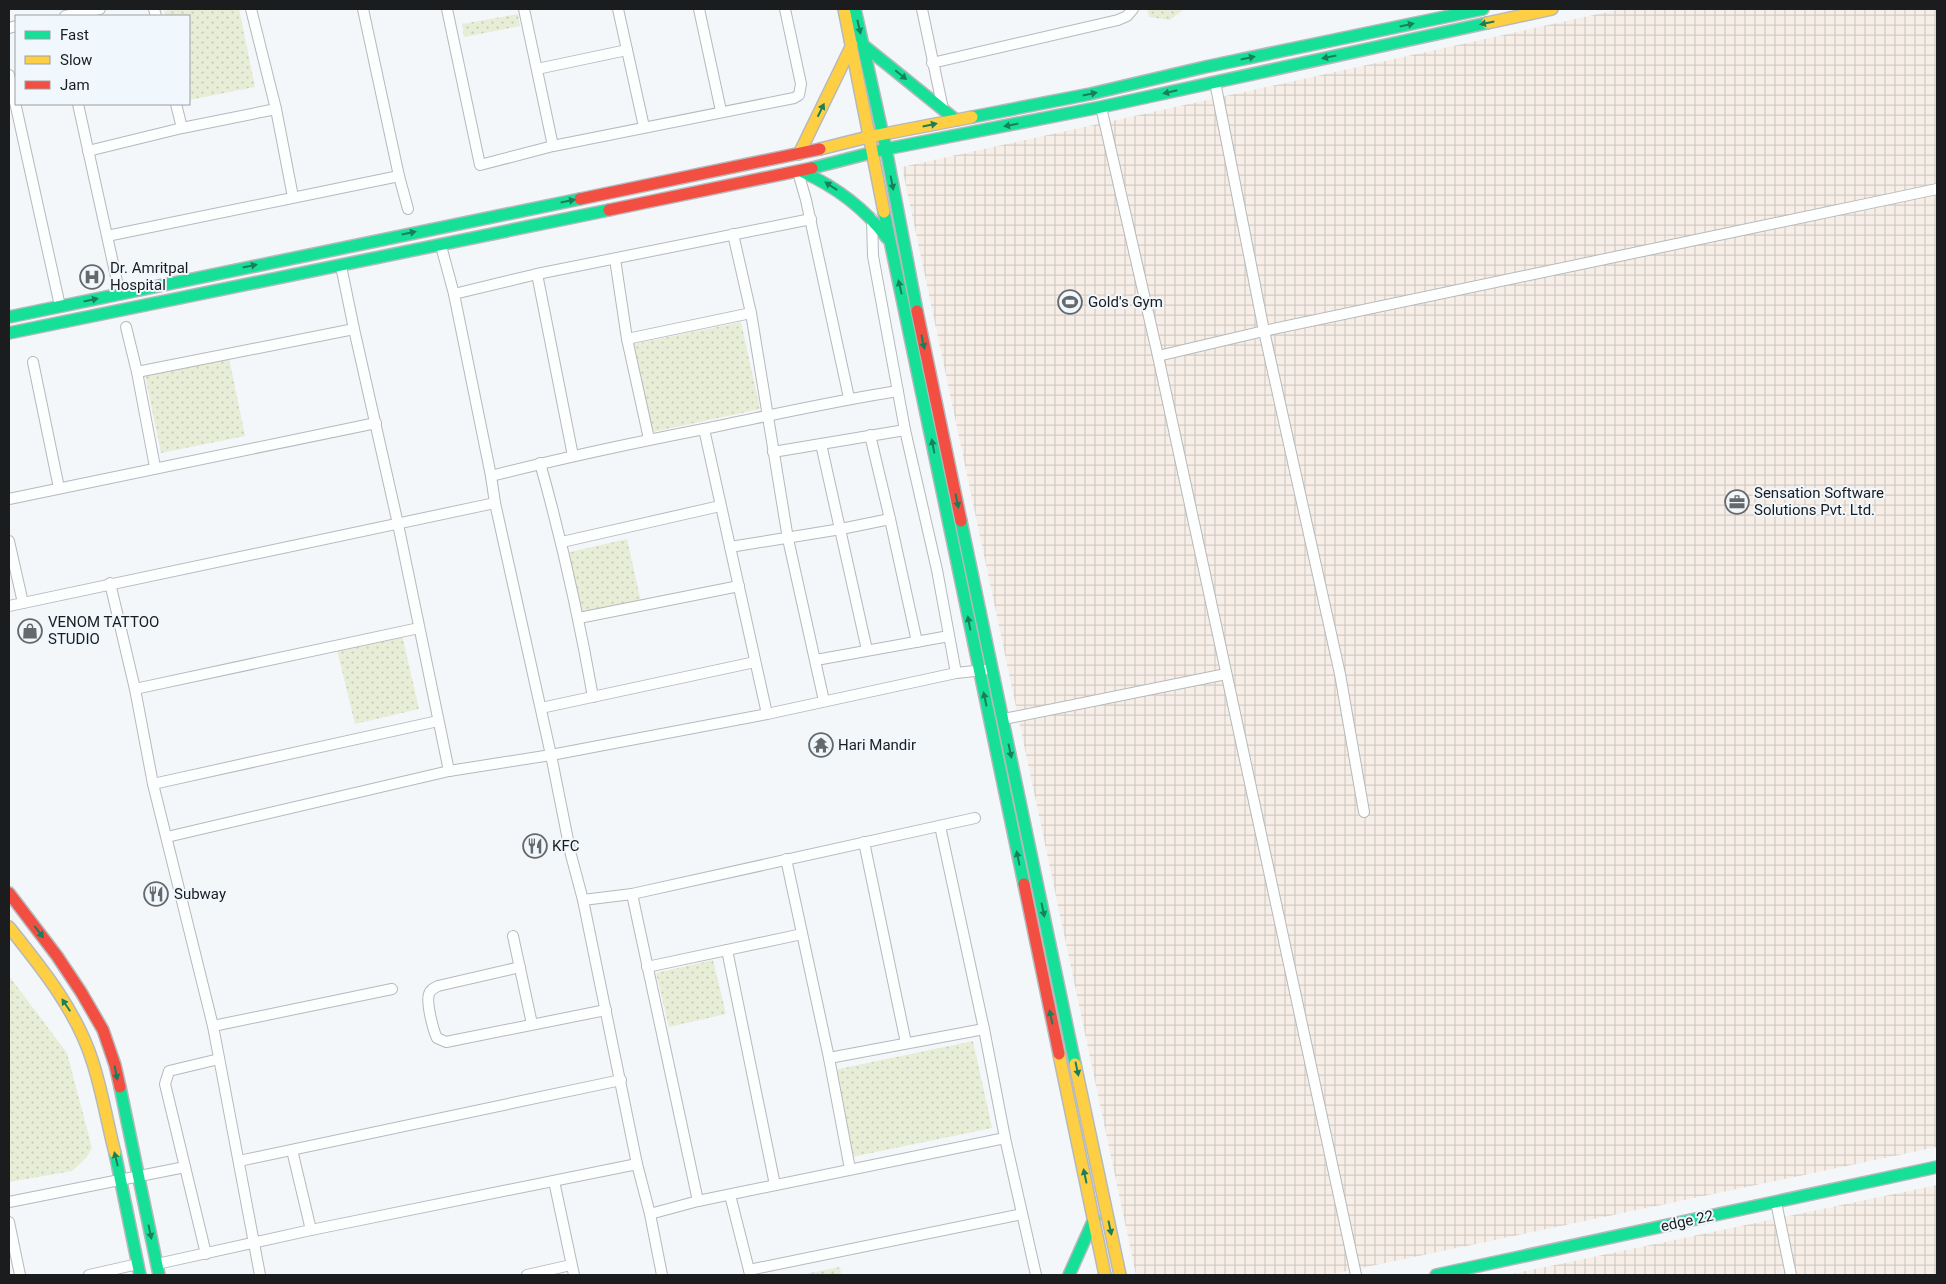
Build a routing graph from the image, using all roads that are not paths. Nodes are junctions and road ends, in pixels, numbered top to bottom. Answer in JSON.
{"nodes":[{"id":1,"x":100,"y":9,"type":"edge"},
{"id":2,"x":251,"y":9,"type":"edge"},
{"id":3,"x":363,"y":9,"type":"edge"},
{"id":4,"x":447,"y":9,"type":"edge"},
{"id":5,"x":524,"y":9,"type":"edge"},
{"id":6,"x":618,"y":9,"type":"edge"},
{"id":7,"x":700,"y":9,"type":"edge"},
{"id":8,"x":785,"y":9,"type":"edge"},
{"id":9,"x":844,"y":9,"type":"edge"},
{"id":10,"x":855,"y":9,"type":"edge"},
{"id":11,"x":922,"y":9,"type":"edge"},
{"id":12,"x":1133,"y":9,"type":"edge"},
{"id":13,"x":1483,"y":9,"type":"edge"},
{"id":14,"x":1552,"y":9,"type":"edge"},
{"id":15,"x":70,"y":15,"type":"edge"},
{"id":16,"x":858,"y":45,"type":"junction"},
{"id":17,"x":627,"y":50,"type":"junction"},
{"id":18,"x":932,"y":62,"type":"junction"},
{"id":19,"x":537,"y":69,"type":"junction"},
{"id":20,"x":9,"y":75,"type":"edge"},
{"id":21,"x":1215,"y":82,"type":"junction"},
{"id":22,"x":15,"y":102,"type":"edge"},
{"id":23,"x":16,"y":105,"type":"edge"},
{"id":24,"x":78,"y":105,"type":"edge"},
{"id":25,"x":176,"y":105,"type":"edge"},
{"id":26,"x":1101,"y":108,"type":"junction"},
{"id":27,"x":276,"y":109,"type":"junction"},
{"id":28,"x":943,"y":109,"type":"junction"},
{"id":29,"x":721,"y":112,"type":"junction"},
{"id":30,"x":956,"y":120,"type":"junction"},
{"id":31,"x":182,"y":128,"type":"junction"},
{"id":32,"x":644,"y":128,"type":"junction"},
{"id":33,"x":882,"y":135,"type":"junction"},
{"id":34,"x":868,"y":137,"type":"junction"},
{"id":35,"x":553,"y":146,"type":"junction"},
{"id":36,"x":886,"y":149,"type":"junction"},
{"id":37,"x":88,"y":151,"type":"junction"},
{"id":38,"x":799,"y":154,"type":"junction"},
{"id":39,"x":871,"y":154,"type":"junction"},
{"id":40,"x":799,"y":171,"type":"junction"},
{"id":41,"x":399,"y":176,"type":"junction"},
{"id":42,"x":1937,"y":189,"type":"edge"},
{"id":43,"x":293,"y":197,"type":"junction"},
{"id":44,"x":408,"y":209,"type":"dead end"},
{"id":45,"x":811,"y":219,"type":"junction"},
{"id":46,"x":872,"y":219,"type":"junction"},
{"id":47,"x":733,"y":234,"type":"junction"},
{"id":48,"x":107,"y":236,"type":"junction"},
{"id":49,"x":890,"y":243,"type":"junction"},
{"id":50,"x":441,"y":246,"type":"junction"},
{"id":51,"x":616,"y":259,"type":"junction"},
{"id":52,"x":342,"y":266,"type":"junction"},
{"id":53,"x":537,"y":274,"type":"junction"},
{"id":54,"x":118,"y":286,"type":"dead end"},
{"id":55,"x":454,"y":294,"type":"junction"},
{"id":56,"x":60,"y":306,"type":"junction"},
{"id":57,"x":751,"y":312,"type":"junction"},
{"id":58,"x":9,"y":317,"type":"edge"},
{"id":59,"x":126,"y":327,"type":"dead end"},
{"id":60,"x":354,"y":328,"type":"junction"},
{"id":61,"x":1264,"y":330,"type":"junction"},
{"id":62,"x":9,"y":333,"type":"edge"},
{"id":63,"x":627,"y":339,"type":"junction"},
{"id":64,"x":1158,"y":356,"type":"junction"},
{"id":65,"x":32,"y":362,"type":"dead end"},
{"id":66,"x":138,"y":372,"type":"junction"},
{"id":67,"x":898,"y":391,"type":"junction"},
{"id":68,"x":849,"y":398,"type":"junction"},
{"id":69,"x":769,"y":415,"type":"junction"},
{"id":70,"x":376,"y":422,"type":"junction"},
{"id":71,"x":704,"y":429,"type":"junction"},
{"id":72,"x":906,"y":430,"type":"junction"},
{"id":73,"x":870,"y":435,"type":"junction"},
{"id":74,"x":650,"y":439,"type":"junction"},
{"id":75,"x":821,"y":444,"type":"junction"},
{"id":76,"x":774,"y":452,"type":"junction"},
{"id":77,"x":572,"y":456,"type":"junction"},
{"id":78,"x":540,"y":463,"type":"junction"},
{"id":79,"x":155,"y":467,"type":"junction"},
{"id":80,"x":491,"y":476,"type":"junction"},
{"id":81,"x":60,"y":488,"type":"junction"},
{"id":82,"x":9,"y":499,"type":"edge"},
{"id":83,"x":495,"y":503,"type":"junction"},
{"id":84,"x":720,"y":506,"type":"junction"},
{"id":85,"x":890,"y":518,"type":"junction"},
{"id":86,"x":398,"y":524,"type":"junction"},
{"id":87,"x":840,"y":530,"type":"junction"},
{"id":88,"x":788,"y":538,"type":"junction"},
{"id":89,"x":9,"y":540,"type":"edge"},
{"id":90,"x":562,"y":542,"type":"junction"},
{"id":91,"x":730,"y":548,"type":"junction"},
{"id":92,"x":110,"y":584,"type":"junction"},
{"id":93,"x":739,"y":586,"type":"junction"},
{"id":94,"x":23,"y":603,"type":"junction"},
{"id":95,"x":9,"y":606,"type":"edge"},
{"id":96,"x":579,"y":618,"type":"junction"},
{"id":97,"x":419,"y":628,"type":"junction"},
{"id":98,"x":949,"y":636,"type":"junction"},
{"id":99,"x":916,"y":642,"type":"junction"},
{"id":100,"x":867,"y":650,"type":"junction"},
{"id":101,"x":816,"y":660,"type":"junction"},
{"id":102,"x":755,"y":662,"type":"junction"},
{"id":103,"x":993,"y":669,"type":"junction"},
{"id":104,"x":979,"y":670,"type":"junction"},
{"id":105,"x":956,"y":673,"type":"junction"},
{"id":106,"x":1226,"y":674,"type":"junction"},
{"id":107,"x":135,"y":690,"type":"junction"},
{"id":108,"x":593,"y":697,"type":"junction"},
{"id":109,"x":824,"y":701,"type":"junction"},
{"id":110,"x":541,"y":708,"type":"junction"},
{"id":111,"x":767,"y":714,"type":"junction"},
{"id":112,"x":1004,"y":719,"type":"junction"},
{"id":113,"x":438,"y":721,"type":"junction"},
{"id":114,"x":551,"y":755,"type":"junction"},
{"id":115,"x":449,"y":771,"type":"junction"},
{"id":116,"x":153,"y":784,"type":"junction"},
{"id":117,"x":1364,"y":812,"type":"dead end"},
{"id":118,"x":975,"y":818,"type":"dead end"},
{"id":119,"x":940,"y":826,"type":"junction"},
{"id":120,"x":168,"y":837,"type":"junction"},
{"id":121,"x":864,"y":842,"type":"junction"},
{"id":122,"x":786,"y":859,"type":"junction"},
{"id":123,"x":9,"y":894,"type":"edge"},
{"id":124,"x":632,"y":894,"type":"junction"},
{"id":125,"x":583,"y":900,"type":"junction"},
{"id":126,"x":9,"y":927,"type":"edge"},
{"id":127,"x":802,"y":934,"type":"junction"},
{"id":128,"x":513,"y":936,"type":"dead end"},
{"id":129,"x":727,"y":950,"type":"junction"},
{"id":130,"x":520,"y":967,"type":"junction"},
{"id":131,"x":647,"y":967,"type":"junction"},
{"id":132,"x":392,"y":989,"type":"dead end"},
{"id":133,"x":606,"y":1010,"type":"junction"},
{"id":134,"x":532,"y":1024,"type":"junction"},
{"id":135,"x":212,"y":1026,"type":"junction"},
{"id":136,"x":984,"y":1029,"type":"junction"},
{"id":137,"x":906,"y":1043,"type":"junction"},
{"id":138,"x":829,"y":1058,"type":"junction"},
{"id":139,"x":219,"y":1059,"type":"junction"},
{"id":140,"x":621,"y":1080,"type":"junction"},
{"id":141,"x":1005,"y":1138,"type":"junction"},
{"id":142,"x":292,"y":1150,"type":"junction"},
{"id":143,"x":239,"y":1161,"type":"junction"},
{"id":144,"x":637,"y":1164,"type":"junction"},
{"id":145,"x":1937,"y":1166,"type":"edge"},
{"id":146,"x":185,"y":1167,"type":"junction"},
{"id":147,"x":850,"y":1169,"type":"junction"},
{"id":148,"x":138,"y":1177,"type":"junction"},
{"id":149,"x":121,"y":1180,"type":"junction"},
{"id":150,"x":554,"y":1182,"type":"junction"},
{"id":151,"x":775,"y":1185,"type":"junction"},
{"id":152,"x":730,"y":1195,"type":"junction"},
{"id":153,"x":698,"y":1201,"type":"junction"},
{"id":154,"x":9,"y":1202,"type":"edge"},
{"id":155,"x":1776,"y":1202,"type":"junction"},
{"id":156,"x":650,"y":1214,"type":"junction"},
{"id":157,"x":1022,"y":1214,"type":"junction"},
{"id":158,"x":1094,"y":1219,"type":"junction"},
{"id":159,"x":9,"y":1222,"type":"edge"},
{"id":160,"x":311,"y":1230,"type":"junction"},
{"id":161,"x":255,"y":1243,"type":"junction"},
{"id":162,"x":206,"y":1254,"type":"junction"},
{"id":163,"x":139,"y":1269,"type":"edge"},
{"id":164,"x":158,"y":1270,"type":"edge"},
{"id":165,"x":572,"y":1270,"type":"edge"},
{"id":166,"x":750,"y":1272,"type":"edge"},
{"id":167,"x":20,"y":1275,"type":"edge"},
{"id":168,"x":89,"y":1275,"type":"edge"},
{"id":169,"x":260,"y":1275,"type":"edge"},
{"id":170,"x":527,"y":1275,"type":"edge"},
{"id":171,"x":662,"y":1275,"type":"edge"},
{"id":172,"x":1036,"y":1275,"type":"edge"},
{"id":173,"x":1069,"y":1275,"type":"edge"},
{"id":174,"x":1106,"y":1275,"type":"edge"},
{"id":175,"x":1120,"y":1275,"type":"edge"},
{"id":176,"x":1356,"y":1275,"type":"edge"},
{"id":177,"x":1436,"y":1275,"type":"edge"},
{"id":178,"x":1791,"y":1275,"type":"edge"}],
"edges":[{"from":1,"to":15,"type":"street"},
{"from":2,"to":27,"type":"street"},
{"from":3,"to":41,"type":"street"},
{"from":4,"to":35,"type":"street"},
{"from":5,"to":19,"type":"street"},
{"from":6,"to":17,"type":"street"},
{"from":7,"to":29,"type":"street"},
{"from":8,"to":29,"type":"street"},
{"from":9,"to":16,"type":"main road"},
{"from":10,"to":16,"type":"main road","one_way":true},
{"from":11,"to":18,"type":"street"},
{"from":12,"to":18,"type":"street"},
{"from":30,"to":13,"type":"main road","one_way":true},
{"from":14,"to":21,"type":"main road","one_way":true},
{"from":16,"to":28,"type":"main road","one_way":true},
{"from":16,"to":33,"type":"main road"},
{"from":16,"to":34,"type":"main road"},
{"from":38,"to":16,"type":"main road","one_way":true},
{"from":17,"to":19,"type":"street"},
{"from":17,"to":32,"type":"street"},
{"from":18,"to":28,"type":"street"},
{"from":19,"to":35,"type":"street"},
{"from":20,"to":22,"type":"street"},
{"from":21,"to":26,"type":"main road","one_way":true},
{"from":21,"to":61,"type":"street"},
{"from":23,"to":56,"type":"street"},
{"from":24,"to":37,"type":"street"},
{"from":25,"to":31,"type":"street"},
{"from":26,"to":36,"type":"main road","one_way":true},
{"from":26,"to":64,"type":"street"},
{"from":27,"to":31,"type":"street"},
{"from":27,"to":43,"type":"street"},
{"from":28,"to":30,"type":"main road"},
{"from":29,"to":32,"type":"street"},
{"from":33,"to":30,"type":"main road","one_way":true},
{"from":31,"to":37,"type":"street"},
{"from":32,"to":35,"type":"street"},
{"from":33,"to":34,"type":"main road"},
{"from":33,"to":36,"type":"main road"},
{"from":34,"to":38,"type":"main road"},
{"from":34,"to":39,"type":"main road"},
{"from":36,"to":39,"type":"main road"},
{"from":36,"to":103,"type":"main road","one_way":true},
{"from":37,"to":48,"type":"street"},
{"from":56,"to":38,"type":"main road","one_way":true},
{"from":39,"to":40,"type":"main road"},
{"from":39,"to":49,"type":"main road"},
{"from":40,"to":45,"type":"street"},
{"from":46,"to":40,"type":"main road","one_way":true},
{"from":40,"to":50,"type":"main road"},
{"from":41,"to":43,"type":"street"},
{"from":41,"to":44,"type":"street"},
{"from":42,"to":61,"type":"street"},
{"from":43,"to":48,"type":"street"},
{"from":45,"to":47,"type":"street"},
{"from":45,"to":68,"type":"street"},
{"from":46,"to":49,"type":"main road"},
{"from":46,"to":67,"type":"street"},
{"from":47,"to":51,"type":"street"},
{"from":47,"to":57,"type":"street"},
{"from":48,"to":54,"type":"street"},
{"from":104,"to":49,"type":"main road","one_way":true},
{"from":50,"to":52,"type":"main road"},
{"from":50,"to":55,"type":"street"},
{"from":51,"to":53,"type":"street"},
{"from":51,"to":63,"type":"street"},
{"from":52,"to":60,"type":"street"},
{"from":52,"to":62,"type":"main road"},
{"from":53,"to":55,"type":"street"},
{"from":53,"to":77,"type":"street"},
{"from":55,"to":80,"type":"street"},
{"from":56,"to":58,"type":"main road"},
{"from":57,"to":63,"type":"street"},
{"from":57,"to":69,"type":"street"},
{"from":59,"to":66,"type":"street"},
{"from":60,"to":66,"type":"street"},
{"from":60,"to":70,"type":"street"},
{"from":61,"to":64,"type":"street"},
{"from":61,"to":117,"type":"street"},
{"from":63,"to":74,"type":"street"},
{"from":64,"to":106,"type":"street"},
{"from":65,"to":81,"type":"street"},
{"from":66,"to":79,"type":"street"},
{"from":67,"to":68,"type":"street"},
{"from":67,"to":72,"type":"street"},
{"from":68,"to":69,"type":"street"},
{"from":69,"to":71,"type":"street"},
{"from":69,"to":76,"type":"street"},
{"from":70,"to":79,"type":"street"},
{"from":70,"to":86,"type":"street"},
{"from":71,"to":74,"type":"street"},
{"from":71,"to":84,"type":"street"},
{"from":72,"to":73,"type":"street"},
{"from":72,"to":98,"type":"street"},
{"from":73,"to":75,"type":"street"},
{"from":73,"to":85,"type":"street"},
{"from":74,"to":77,"type":"street"},
{"from":75,"to":76,"type":"street"},
{"from":75,"to":87,"type":"street"},
{"from":76,"to":88,"type":"street"},
{"from":77,"to":78,"type":"street"},
{"from":78,"to":80,"type":"street"},
{"from":78,"to":90,"type":"street"},
{"from":79,"to":81,"type":"street"},
{"from":80,"to":83,"type":"street"},
{"from":81,"to":82,"type":"street"},
{"from":83,"to":86,"type":"street"},
{"from":83,"to":110,"type":"street"},
{"from":84,"to":90,"type":"street"},
{"from":84,"to":91,"type":"street"},
{"from":85,"to":87,"type":"street"},
{"from":85,"to":99,"type":"street"},
{"from":86,"to":92,"type":"street"},
{"from":86,"to":97,"type":"street"},
{"from":87,"to":88,"type":"street"},
{"from":87,"to":100,"type":"street"},
{"from":88,"to":91,"type":"street"},
{"from":88,"to":101,"type":"street"},
{"from":89,"to":94,"type":"street"},
{"from":90,"to":96,"type":"street"},
{"from":91,"to":93,"type":"street"},
{"from":92,"to":94,"type":"street"},
{"from":92,"to":107,"type":"street"},
{"from":93,"to":96,"type":"street"},
{"from":93,"to":102,"type":"street"},
{"from":94,"to":95,"type":"street"},
{"from":96,"to":108,"type":"street"},
{"from":97,"to":107,"type":"street"},
{"from":97,"to":113,"type":"street"},
{"from":98,"to":99,"type":"street"},
{"from":98,"to":105,"type":"street"},
{"from":99,"to":100,"type":"street"},
{"from":100,"to":101,"type":"street"},
{"from":101,"to":109,"type":"street"},
{"from":102,"to":108,"type":"street"},
{"from":102,"to":111,"type":"street"},
{"from":103,"to":104,"type":"street"},
{"from":103,"to":112,"type":"main road"},
{"from":104,"to":105,"type":"street"},
{"from":158,"to":104,"type":"main road","one_way":true},
{"from":105,"to":109,"type":"street"},
{"from":106,"to":112,"type":"street"},
{"from":106,"to":176,"type":"street"},
{"from":107,"to":116,"type":"street"},
{"from":108,"to":110,"type":"street"},
{"from":109,"to":111,"type":"street"},
{"from":110,"to":114,"type":"street"},
{"from":111,"to":114,"type":"street"},
{"from":112,"to":175,"type":"main road","one_way":true},
{"from":113,"to":115,"type":"street"},
{"from":113,"to":116,"type":"street"},
{"from":114,"to":115,"type":"street"},
{"from":114,"to":125,"type":"street"},
{"from":115,"to":120,"type":"street"},
{"from":116,"to":120,"type":"street"},
{"from":118,"to":119,"type":"street"},
{"from":119,"to":121,"type":"street"},
{"from":119,"to":136,"type":"street"},
{"from":120,"to":135,"type":"street"},
{"from":121,"to":122,"type":"street"},
{"from":121,"to":137,"type":"street"},
{"from":122,"to":124,"type":"street"},
{"from":122,"to":127,"type":"street"},
{"from":123,"to":148,"type":"main road","one_way":true},
{"from":124,"to":125,"type":"street"},
{"from":124,"to":131,"type":"street"},
{"from":125,"to":133,"type":"street"},
{"from":149,"to":126,"type":"main road","one_way":true},
{"from":127,"to":129,"type":"street"},
{"from":127,"to":138,"type":"street"},
{"from":128,"to":130,"type":"street"},
{"from":129,"to":131,"type":"street"},
{"from":129,"to":151,"type":"street"},
{"from":130,"to":134,"type":"street"},
{"from":130,"to":134,"type":"street"},
{"from":131,"to":153,"type":"street"},
{"from":132,"to":135,"type":"street"},
{"from":133,"to":134,"type":"street"},
{"from":133,"to":140,"type":"street"},
{"from":135,"to":139,"type":"street"},
{"from":136,"to":137,"type":"street"},
{"from":136,"to":141,"type":"street"},
{"from":137,"to":138,"type":"street"},
{"from":138,"to":147,"type":"street"},
{"from":139,"to":143,"type":"street"},
{"from":139,"to":146,"type":"street"},
{"from":140,"to":142,"type":"street"},
{"from":140,"to":144,"type":"street"},
{"from":141,"to":147,"type":"street"},
{"from":141,"to":157,"type":"street"},
{"from":142,"to":143,"type":"street"},
{"from":142,"to":160,"type":"street"},
{"from":143,"to":161,"type":"street"},
{"from":144,"to":150,"type":"street"},
{"from":144,"to":156,"type":"street"},
{"from":145,"to":155,"type":"main road","name":"edge 22"},
{"from":146,"to":148,"type":"street"},
{"from":146,"to":162,"type":"street"},
{"from":147,"to":151,"type":"street"},
{"from":148,"to":149,"type":"street"},
{"from":148,"to":164,"type":"main road","one_way":true},
{"from":149,"to":154,"type":"street"},
{"from":149,"to":163,"type":"main road"},
{"from":150,"to":160,"type":"street"},
{"from":150,"to":165,"type":"street"},
{"from":151,"to":152,"type":"street"},
{"from":152,"to":153,"type":"street"},
{"from":152,"to":166,"type":"street"},
{"from":153,"to":156,"type":"street"},
{"from":155,"to":177,"type":"main road","name":"edge 22"},
{"from":155,"to":178,"type":"street"},
{"from":156,"to":171,"type":"street"},
{"from":157,"to":166,"type":"street"},
{"from":157,"to":172,"type":"street"},
{"from":158,"to":173,"type":"main road"},
{"from":158,"to":174,"type":"main road"},
{"from":159,"to":167,"type":"street"},
{"from":160,"to":161,"type":"street"},
{"from":161,"to":162,"type":"street"},
{"from":161,"to":169,"type":"street"},
{"from":162,"to":164,"type":"street"},
{"from":163,"to":168,"type":"street"},
{"from":165,"to":170,"type":"street"}]}
